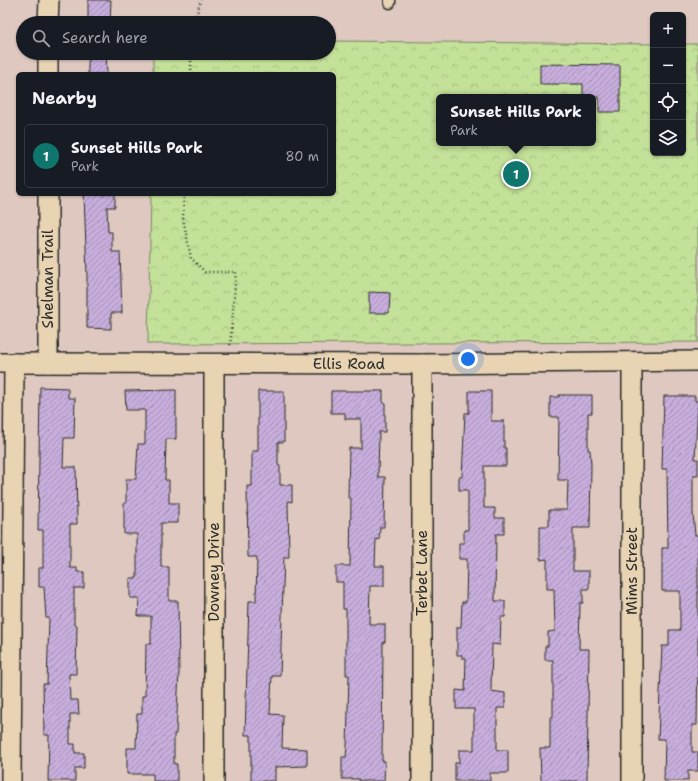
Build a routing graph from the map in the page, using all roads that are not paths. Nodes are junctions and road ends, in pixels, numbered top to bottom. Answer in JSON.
{"nodes":[{"id":1,"x":49,"y":0,"type":"edge"},
{"id":2,"x":48,"y":16,"type":"edge"},
{"id":3,"x":48,"y":60,"type":"edge"},
{"id":4,"x":48,"y":72,"type":"edge"},
{"id":5,"x":48,"y":196,"type":"edge"},
{"id":6,"x":698,"y":361,"type":"edge"},
{"id":7,"x":632,"y":362,"type":"junction"},
{"id":8,"x":7,"y":363,"type":"edge"},
{"id":9,"x":48,"y":363,"type":"junction"},
{"id":10,"x":214,"y":364,"type":"junction"},
{"id":11,"x":422,"y":364,"type":"junction"},
{"id":12,"x":11,"y":781,"type":"edge"},
{"id":13,"x":214,"y":781,"type":"edge"},
{"id":14,"x":422,"y":781,"type":"edge"},
{"id":15,"x":632,"y":781,"type":"edge"}],
"edges":[{"from":1,"to":2,"type":"street"},
{"from":3,"to":4,"type":"street"},
{"from":5,"to":9,"type":"street","name":"Shelman Trail"},
{"from":6,"to":7,"type":"street","name":"Ellis Road"},
{"from":7,"to":11,"type":"street","name":"Ellis Road"},
{"from":7,"to":15,"type":"street","name":"Mims Street"},
{"from":8,"to":9,"type":"street","name":"Ellis Road"},
{"from":8,"to":12,"type":"street"},
{"from":9,"to":10,"type":"street","name":"Ellis Road"},
{"from":10,"to":11,"type":"street","name":"Ellis Road"},
{"from":10,"to":13,"type":"street","name":"Downey Drive"},
{"from":11,"to":14,"type":"street","name":"Terbet Lane"}]}
